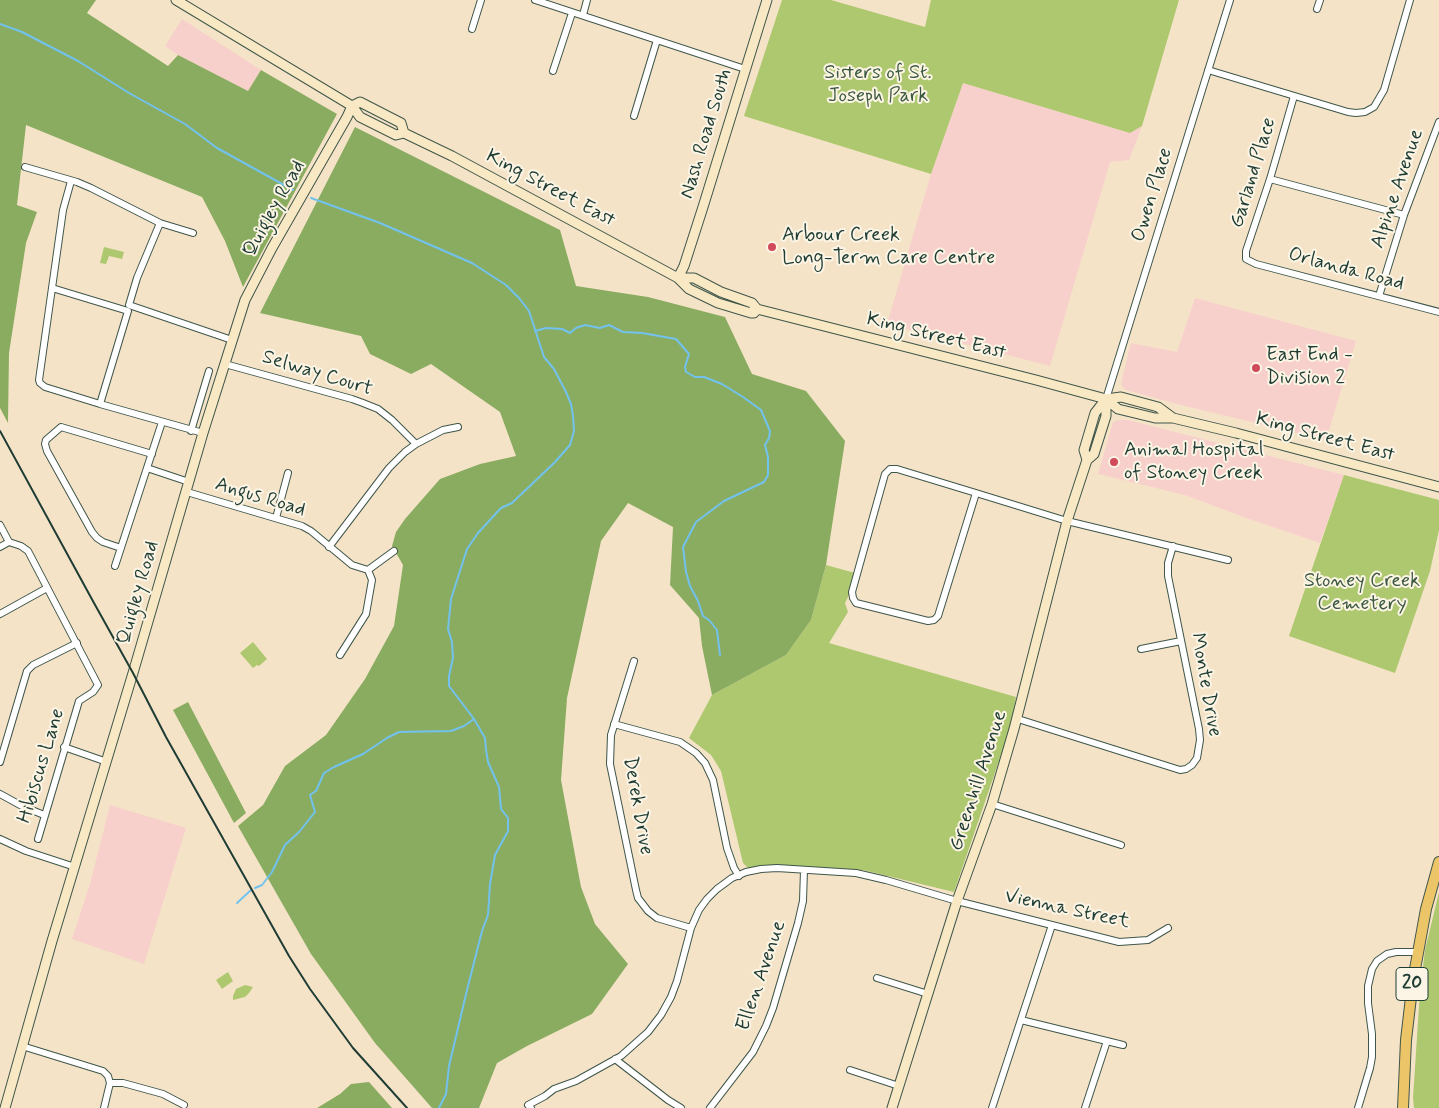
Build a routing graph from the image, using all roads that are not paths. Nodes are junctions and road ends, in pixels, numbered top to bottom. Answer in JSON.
{"nodes":[{"id":1,"x":176,"y":0,"type":"edge"},
{"id":2,"x":481,"y":0,"type":"edge"},
{"id":3,"x":535,"y":0,"type":"edge"},
{"id":4,"x":587,"y":0,"type":"edge"},
{"id":5,"x":767,"y":0,"type":"edge"},
{"id":6,"x":1230,"y":0,"type":"edge"},
{"id":7,"x":1320,"y":0,"type":"edge"},
{"id":8,"x":1410,"y":0,"type":"edge"},
{"id":9,"x":1317,"y":9,"type":"dead end"},
{"id":10,"x":572,"y":13,"type":"junction"},
{"id":11,"x":582,"y":15,"type":"junction"},
{"id":12,"x":472,"y":29,"type":"dead end"},
{"id":13,"x":657,"y":40,"type":"junction"},
{"id":14,"x":746,"y":69,"type":"junction"},
{"id":15,"x":553,"y":70,"type":"dead end"},
{"id":16,"x":1208,"y":70,"type":"junction"},
{"id":17,"x":1294,"y":96,"type":"junction"},
{"id":18,"x":352,"y":106,"type":"junction"},
{"id":19,"x":634,"y":116,"type":"dead end"},
{"id":20,"x":1439,"y":122,"type":"edge"},
{"id":21,"x":404,"y":133,"type":"junction"},
{"id":22,"x":25,"y":167,"type":"dead end"},
{"id":23,"x":1270,"y":179,"type":"junction"},
{"id":24,"x":71,"y":181,"type":"junction"},
{"id":25,"x":1404,"y":215,"type":"junction"},
{"id":26,"x":160,"y":223,"type":"junction"},
{"id":27,"x":193,"y":233,"type":"dead end"},
{"id":28,"x":1246,"y":259,"type":"joint"},
{"id":29,"x":678,"y":278,"type":"junction"},
{"id":30,"x":52,"y":288,"type":"junction"},
{"id":31,"x":1378,"y":296,"type":"junction"},
{"id":32,"x":1439,"y":312,"type":"edge"},
{"id":33,"x":232,"y":340,"type":"junction"},
{"id":34,"x":225,"y":364,"type":"junction"},
{"id":35,"x":209,"y":371,"type":"dead end"},
{"id":36,"x":1106,"y":400,"type":"junction"},
{"id":37,"x":100,"y":404,"type":"junction"},
{"id":38,"x":162,"y":422,"type":"junction"},
{"id":39,"x":458,"y":427,"type":"dead end"},
{"id":40,"x":191,"y":431,"type":"junction"},
{"id":41,"x":203,"y":434,"type":"junction"},
{"id":42,"x":416,"y":444,"type":"junction"},
{"id":43,"x":152,"y":454,"type":"junction"},
{"id":44,"x":148,"y":468,"type":"junction"},
{"id":45,"x":288,"y":473,"type":"dead end"},
{"id":46,"x":190,"y":482,"type":"junction"},
{"id":47,"x":1439,"y":487,"type":"edge"},
{"id":48,"x":186,"y":492,"type":"junction"},
{"id":49,"x":976,"y":493,"type":"junction"},
{"id":50,"x":276,"y":518,"type":"junction"},
{"id":51,"x":1067,"y":520,"type":"junction"},
{"id":52,"x":0,"y":525,"type":"edge"},
{"id":53,"x":9,"y":542,"type":"junction"},
{"id":54,"x":329,"y":546,"type":"junction"},
{"id":55,"x":1173,"y":546,"type":"junction"},
{"id":56,"x":0,"y":547,"type":"edge"},
{"id":57,"x":120,"y":548,"type":"junction"},
{"id":58,"x":394,"y":551,"type":"dead end"},
{"id":59,"x":1228,"y":560,"type":"dead end"},
{"id":60,"x":115,"y":566,"type":"dead end"},
{"id":61,"x":368,"y":570,"type":"junction"},
{"id":62,"x":48,"y":588,"type":"junction"},
{"id":63,"x":0,"y":614,"type":"edge"},
{"id":64,"x":1181,"y":641,"type":"junction"},
{"id":65,"x":76,"y":644,"type":"junction"},
{"id":66,"x":1141,"y":648,"type":"dead end"},
{"id":67,"x":340,"y":655,"type":"dead end"},
{"id":68,"x":634,"y":661,"type":"dead end"},
{"id":69,"x":1018,"y":718,"type":"junction"},
{"id":70,"x":614,"y":724,"type":"junction"},
{"id":71,"x":64,"y":748,"type":"junction"},
{"id":72,"x":0,"y":762,"type":"edge"},
{"id":73,"x":106,"y":762,"type":"junction"},
{"id":74,"x":0,"y":794,"type":"edge"},
{"id":75,"x":992,"y":804,"type":"junction"},
{"id":76,"x":44,"y":815,"type":"junction"},
{"id":77,"x":0,"y":839,"type":"edge"},
{"id":78,"x":38,"y":839,"type":"dead end"},
{"id":79,"x":1121,"y":845,"type":"dead end"},
{"id":80,"x":1439,"y":862,"type":"edge"},
{"id":81,"x":74,"y":868,"type":"junction"},
{"id":82,"x":804,"y":870,"type":"junction"},
{"id":83,"x":739,"y":876,"type":"junction"},
{"id":84,"x":957,"y":902,"type":"junction"},
{"id":85,"x":1052,"y":925,"type":"junction"},
{"id":86,"x":691,"y":928,"type":"junction"},
{"id":87,"x":1168,"y":928,"type":"dead end"},
{"id":88,"x":1417,"y":952,"type":"junction"},
{"id":89,"x":877,"y":978,"type":"dead end"},
{"id":90,"x":928,"y":994,"type":"junction"},
{"id":91,"x":1021,"y":1020,"type":"junction"},
{"id":92,"x":1107,"y":1041,"type":"junction"},
{"id":93,"x":1123,"y":1045,"type":"dead end"},
{"id":94,"x":22,"y":1046,"type":"junction"},
{"id":95,"x":614,"y":1059,"type":"junction"},
{"id":96,"x":850,"y":1070,"type":"dead end"},
{"id":97,"x":110,"y":1084,"type":"junction"},
{"id":98,"x":899,"y":1086,"type":"junction"},
{"id":99,"x":184,"y":1105,"type":"dead end"},
{"id":100,"x":5,"y":1108,"type":"edge"},
{"id":101,"x":104,"y":1108,"type":"edge"},
{"id":102,"x":531,"y":1108,"type":"edge"},
{"id":103,"x":681,"y":1108,"type":"edge"},
{"id":104,"x":710,"y":1108,"type":"edge"},
{"id":105,"x":892,"y":1108,"type":"edge"},
{"id":106,"x":992,"y":1108,"type":"edge"},
{"id":107,"x":1085,"y":1108,"type":"edge"},
{"id":108,"x":1358,"y":1108,"type":"edge"},
{"id":109,"x":1403,"y":1108,"type":"edge"}],
"edges":[{"from":1,"to":18,"type":"street","name":"King Street East"},
{"from":2,"to":12,"type":"street"},
{"from":3,"to":10,"type":"street"},
{"from":4,"to":11,"type":"street"},
{"from":5,"to":14,"type":"street","name":"Nash Road South"},
{"from":6,"to":16,"type":"street","name":"Owen Place"},
{"from":7,"to":9,"type":"street"},
{"from":8,"to":17,"type":"street"},
{"from":10,"to":11,"type":"street"},
{"from":10,"to":15,"type":"street"},
{"from":11,"to":13,"type":"street"},
{"from":13,"to":14,"type":"street"},
{"from":13,"to":19,"type":"street"},
{"from":14,"to":29,"type":"street","name":"Nash Road South"},
{"from":16,"to":17,"type":"street"},
{"from":16,"to":36,"type":"street","name":"Owen Place"},
{"from":17,"to":23,"type":"street","name":"Garland Place"},
{"from":18,"to":21,"type":"street","name":"King Street East"},
{"from":18,"to":21,"type":"street","name":"King Street East"},
{"from":18,"to":33,"type":"street","name":"Quigley Road"},
{"from":20,"to":25,"type":"street","name":"Alpine Avenue"},
{"from":21,"to":29,"type":"street","name":"King Street East"},
{"from":22,"to":24,"type":"street"},
{"from":23,"to":25,"type":"street"},
{"from":23,"to":28,"type":"street","name":"Garland Place"},
{"from":24,"to":26,"type":"street"},
{"from":24,"to":30,"type":"street"},
{"from":25,"to":31,"type":"street","name":"Alpine Avenue"},
{"from":26,"to":27,"type":"street"},
{"from":26,"to":33,"type":"street"},
{"from":28,"to":31,"type":"street","name":"Orlanda Road"},
{"from":29,"to":36,"type":"street","name":"King Street East"},
{"from":30,"to":37,"type":"street"},
{"from":30,"to":37,"type":"street"},
{"from":31,"to":32,"type":"street","name":"Orlanda Road"},
{"from":33,"to":34,"type":"street","name":"Quigley Road"},
{"from":34,"to":41,"type":"street","name":"Quigley Road"},
{"from":34,"to":42,"type":"street","name":"Selway Court"},
{"from":35,"to":40,"type":"street"},
{"from":36,"to":47,"type":"street","name":"King Street East"},
{"from":36,"to":51,"type":"street","name":"Greenhill Avenue"},
{"from":37,"to":38,"type":"street"},
{"from":38,"to":40,"type":"street"},
{"from":38,"to":43,"type":"street"},
{"from":39,"to":42,"type":"street"},
{"from":40,"to":41,"type":"street"},
{"from":41,"to":46,"type":"street","name":"Quigley Road"},
{"from":42,"to":54,"type":"street"},
{"from":43,"to":44,"type":"street"},
{"from":43,"to":57,"type":"street"},
{"from":44,"to":46,"type":"street"},
{"from":44,"to":57,"type":"street"},
{"from":45,"to":50,"type":"street"},
{"from":46,"to":48,"type":"street","name":"Quigley Road"},
{"from":48,"to":50,"type":"street","name":"Angus Road"},
{"from":48,"to":73,"type":"street","name":"Quigley Road"},
{"from":49,"to":49,"type":"street"},
{"from":49,"to":51,"type":"street"},
{"from":50,"to":54,"type":"street","name":"Angus Road"},
{"from":51,"to":55,"type":"street"},
{"from":51,"to":69,"type":"street","name":"Greenhill Avenue"},
{"from":52,"to":53,"type":"street"},
{"from":53,"to":56,"type":"street"},
{"from":53,"to":62,"type":"street","name":"Hibiscus Lane"},
{"from":54,"to":61,"type":"street","name":"Angus Road"},
{"from":55,"to":59,"type":"street"},
{"from":55,"to":64,"type":"street","name":"Monte Drive"},
{"from":57,"to":60,"type":"street"},
{"from":58,"to":61,"type":"street"},
{"from":61,"to":67,"type":"street"},
{"from":62,"to":63,"type":"street"},
{"from":62,"to":65,"type":"street","name":"Hibiscus Lane"},
{"from":64,"to":66,"type":"street"},
{"from":64,"to":69,"type":"street","name":"Monte Drive"},
{"from":65,"to":71,"type":"street","name":"Hibiscus Lane"},
{"from":65,"to":72,"type":"street"},
{"from":68,"to":70,"type":"street","name":"Derek Drive"},
{"from":69,"to":75,"type":"street","name":"Greenhill Avenue"},
{"from":70,"to":83,"type":"street"},
{"from":70,"to":86,"type":"street","name":"Derek Drive"},
{"from":71,"to":73,"type":"street"},
{"from":71,"to":76,"type":"street","name":"Hibiscus Lane"},
{"from":73,"to":81,"type":"street","name":"Quigley Road"},
{"from":74,"to":76,"type":"street"},
{"from":75,"to":79,"type":"street"},
{"from":75,"to":84,"type":"street","name":"Greenhill Avenue"},
{"from":76,"to":78,"type":"street","name":"Hibiscus Lane"},
{"from":77,"to":81,"type":"street"},
{"from":80,"to":88,"type":"main road","number":"20"},
{"from":81,"to":94,"type":"street","name":"Quigley Road"},
{"from":82,"to":83,"type":"street","name":"Vienna Street"},
{"from":82,"to":84,"type":"street","name":"Vienna Street"},
{"from":82,"to":104,"type":"street","name":"Ellen Avenue"},
{"from":83,"to":86,"type":"street","name":"Vienna Street"},
{"from":84,"to":85,"type":"street","name":"Vienna Street"},
{"from":84,"to":90,"type":"street","name":"Greenhill Avenue"},
{"from":85,"to":87,"type":"street","name":"Vienna Street"},
{"from":85,"to":91,"type":"street"},
{"from":86,"to":95,"type":"street","name":"Vienna Street"},
{"from":88,"to":108,"type":"street"},
{"from":88,"to":109,"type":"main road","number":"20"},
{"from":89,"to":90,"type":"street"},
{"from":90,"to":98,"type":"street","name":"Greenhill Avenue"},
{"from":91,"to":92,"type":"street"},
{"from":91,"to":106,"type":"street"},
{"from":92,"to":93,"type":"street"},
{"from":92,"to":107,"type":"street"},
{"from":94,"to":97,"type":"street"},
{"from":94,"to":100,"type":"street","name":"Quigley Road"},
{"from":95,"to":102,"type":"street","name":"Vienna Street"},
{"from":95,"to":103,"type":"street"},
{"from":96,"to":98,"type":"street"},
{"from":97,"to":99,"type":"street"},
{"from":97,"to":101,"type":"street"},
{"from":98,"to":105,"type":"street","name":"Greenhill Avenue"}]}
